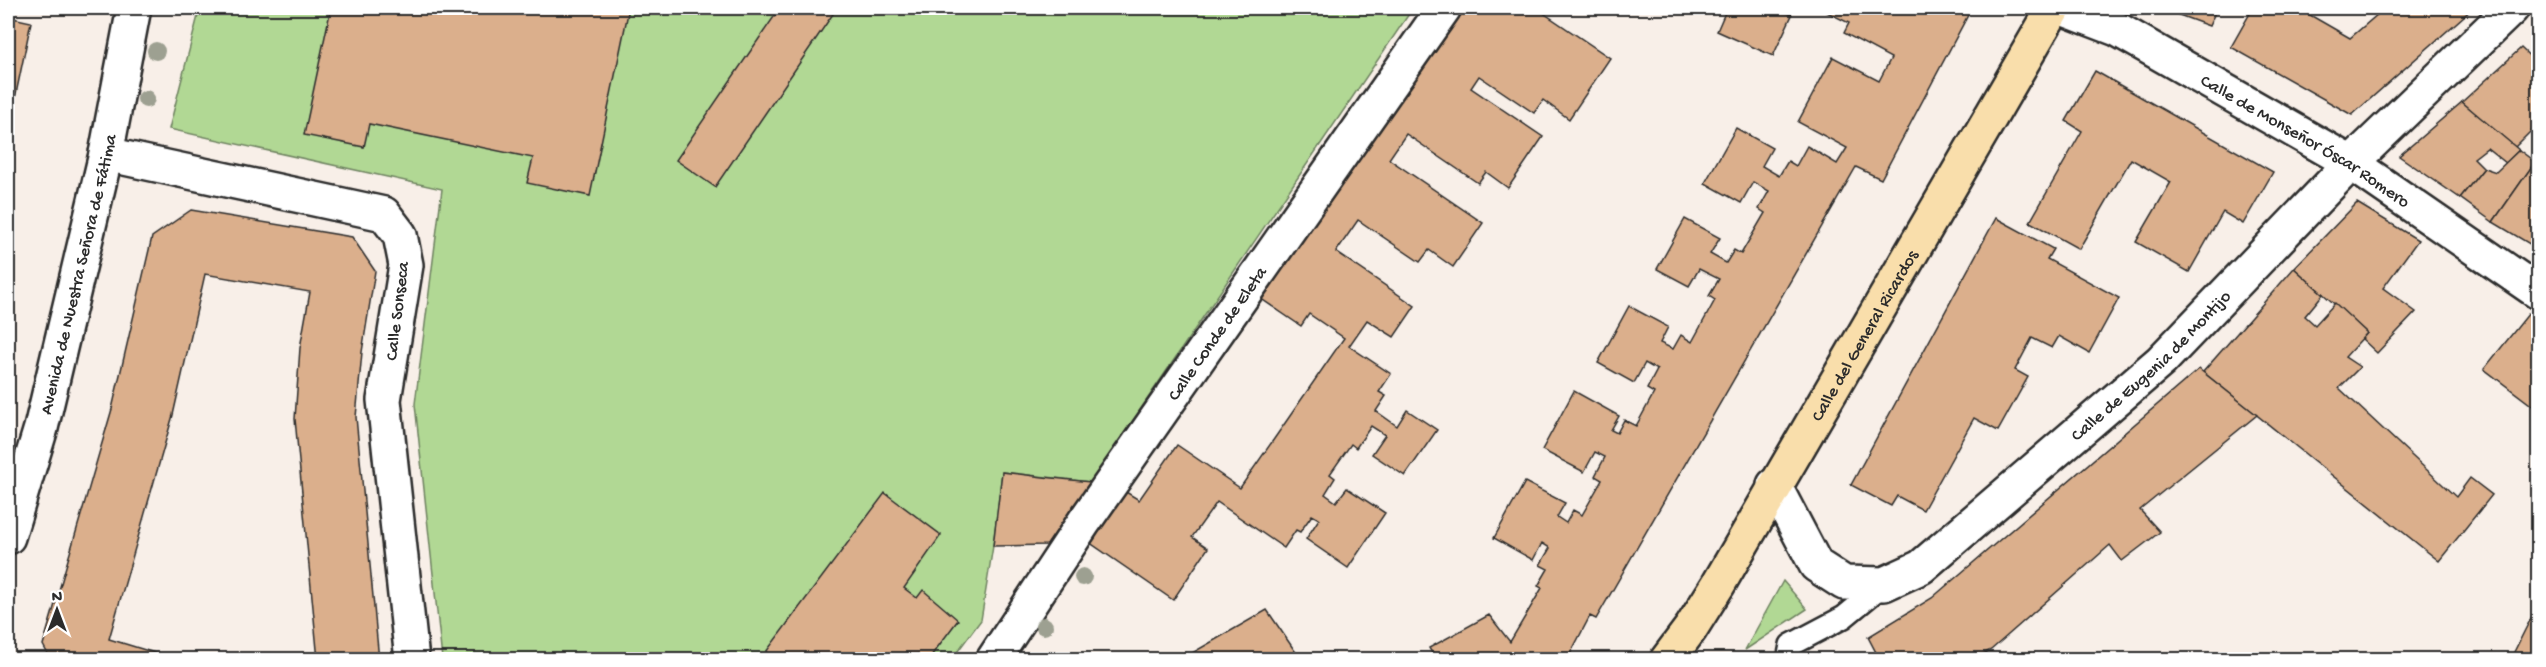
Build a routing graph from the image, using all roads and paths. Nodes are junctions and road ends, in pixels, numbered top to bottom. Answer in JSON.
{"nodes":[{"id":1,"x":134,"y":8,"type":"edge"},
{"id":2,"x":1444,"y":8,"type":"edge"},
{"id":3,"x":2054,"y":8,"type":"edge"},
{"id":4,"x":2062,"y":8,"type":"edge"},
{"id":5,"x":2512,"y":8,"type":"edge"},
{"id":6,"x":106,"y":154,"type":"junction"},
{"id":7,"x":2351,"y":163,"type":"junction"},
{"id":8,"x":2538,"y":292,"type":"edge"},
{"id":9,"x":1774,"y":485,"type":"junction"},
{"id":10,"x":8,"y":537,"type":"edge"},
{"id":11,"x":1884,"y":584,"type":"junction"},
{"id":12,"x":412,"y":660,"type":"edge"},
{"id":13,"x":993,"y":660,"type":"edge"},
{"id":14,"x":1667,"y":660,"type":"edge"},
{"id":15,"x":1788,"y":660,"type":"edge"}],
"edges":[{"from":1,"to":6,"type":"street","name":"Avenida de Nuestra Señora de Fátima"},
{"from":2,"to":13,"type":"street","name":"Calle Conde de Eleta"},
{"from":3,"to":9,"type":"main road","name":"Calle del General Ricardos"},
{"from":4,"to":7,"type":"street","name":"Calle de Monseñor Óscar Romero"},
{"from":5,"to":7,"type":"street","name":"Calle de Eugenia de Montijo"},
{"from":6,"to":10,"type":"street","name":"Avenida de Nuestra Señora de Fátima"},
{"from":6,"to":12,"type":"street","name":"Calle Sonseca"},
{"from":7,"to":8,"type":"street","name":"Calle de Monseñor Óscar Romero"},
{"from":7,"to":11,"type":"street","name":"Calle de Eugenia de Montijo"},
{"from":9,"to":11,"type":"street","name":"Calle de Eugenia de Montijo"},
{"from":9,"to":14,"type":"main road","name":"Calle del General Ricardos"},
{"from":11,"to":15,"type":"lane"}]}
